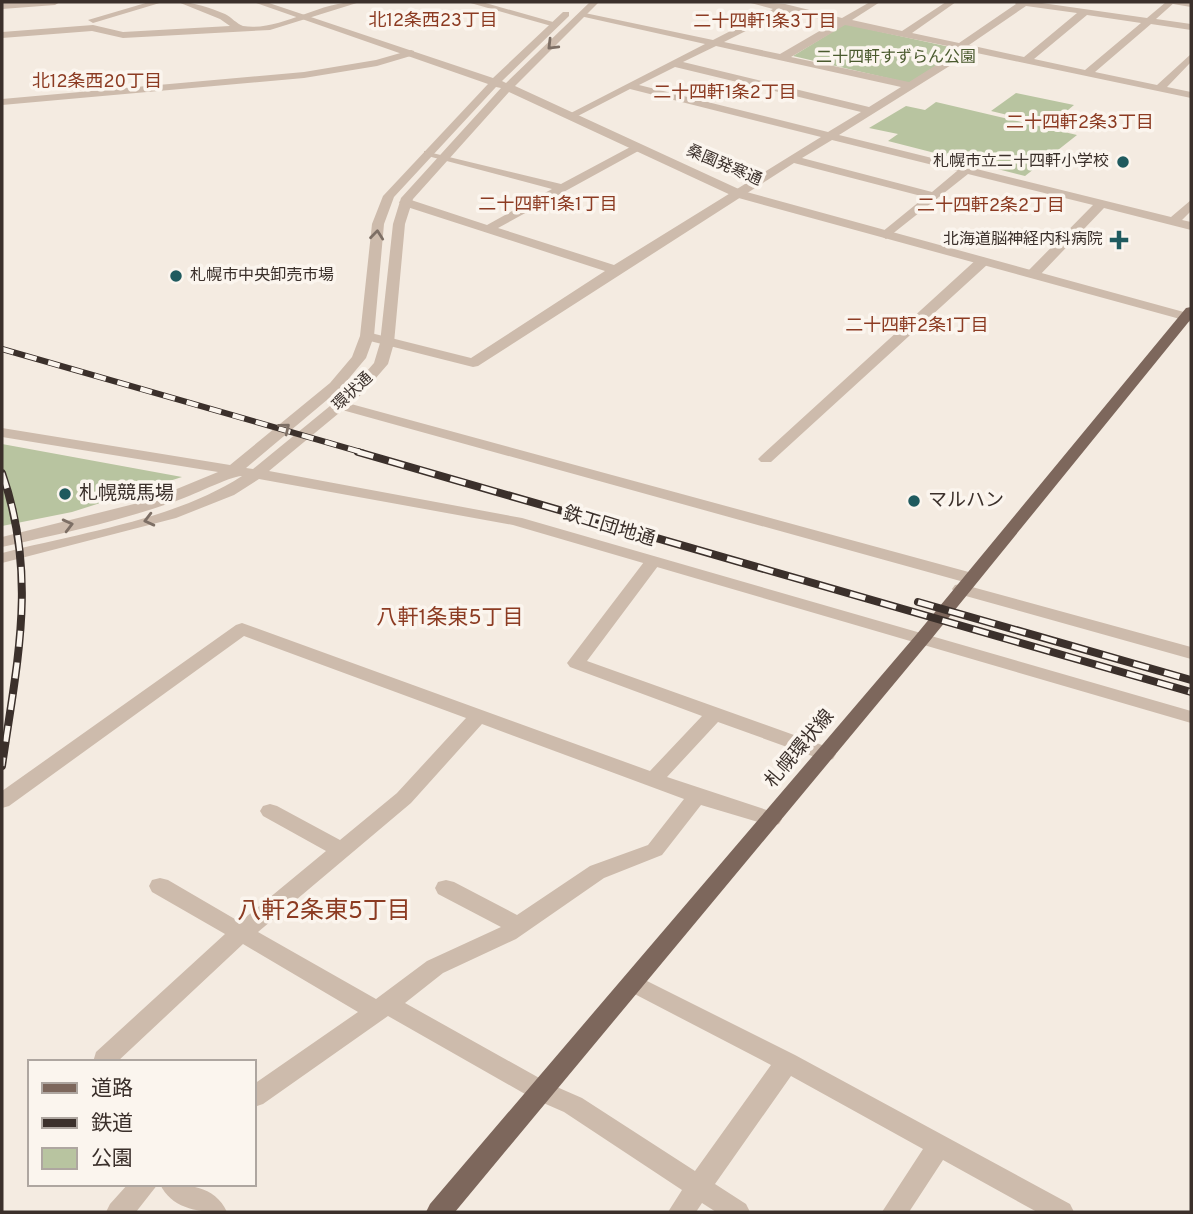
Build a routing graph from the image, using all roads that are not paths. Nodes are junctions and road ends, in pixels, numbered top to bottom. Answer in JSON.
{"nodes":[{"id":1,"x":55,"y":2,"type":"edge"},
{"id":2,"x":158,"y":2,"type":"edge"},
{"id":3,"x":182,"y":2,"type":"edge"},
{"id":4,"x":258,"y":2,"type":"edge"},
{"id":5,"x":355,"y":2,"type":"edge"},
{"id":6,"x":472,"y":2,"type":"edge"},
{"id":7,"x":595,"y":2,"type":"edge"},
{"id":8,"x":751,"y":2,"type":"edge"},
{"id":9,"x":794,"y":2,"type":"edge"},
{"id":10,"x":876,"y":2,"type":"edge"},
{"id":11,"x":952,"y":2,"type":"edge"},
{"id":12,"x":1018,"y":2,"type":"edge"},
{"id":13,"x":1025,"y":2,"type":"edge"},
{"id":14,"x":1171,"y":2,"type":"edge"},
{"id":15,"x":1176,"y":2,"type":"edge"},
{"id":16,"x":1191,"y":4,"type":"edge"},
{"id":17,"x":2,"y":6,"type":"edge"},
{"id":18,"x":781,"y":8,"type":"junction"},
{"id":19,"x":571,"y":9,"type":"dead end"},
{"id":20,"x":1086,"y":12,"type":"junction"},
{"id":21,"x":583,"y":14,"type":"junction"},
{"id":22,"x":303,"y":17,"type":"junction"},
{"id":23,"x":93,"y":19,"type":"junction"},
{"id":24,"x":1147,"y":20,"type":"junction"},
{"id":25,"x":844,"y":21,"type":"junction"},
{"id":26,"x":555,"y":24,"type":"junction"},
{"id":27,"x":1191,"y":27,"type":"edge"},
{"id":28,"x":240,"y":29,"type":"junction"},
{"id":29,"x":904,"y":34,"type":"junction"},
{"id":30,"x":2,"y":35,"type":"edge"},
{"id":31,"x":715,"y":41,"type":"junction"},
{"id":32,"x":966,"y":47,"type":"junction"},
{"id":33,"x":411,"y":54,"type":"junction"},
{"id":34,"x":783,"y":57,"type":"junction"},
{"id":35,"x":1191,"y":57,"type":"edge"},
{"id":36,"x":1026,"y":60,"type":"junction"},
{"id":37,"x":673,"y":63,"type":"junction"},
{"id":38,"x":1087,"y":73,"type":"junction"},
{"id":39,"x":502,"y":84,"type":"junction"},
{"id":40,"x":629,"y":86,"type":"junction"},
{"id":41,"x":911,"y":86,"type":"junction"},
{"id":42,"x":1160,"y":89,"type":"junction"},
{"id":43,"x":1191,"y":95,"type":"edge"},
{"id":44,"x":2,"y":102,"type":"edge"},
{"id":45,"x":872,"y":111,"type":"junction"},
{"id":46,"x":570,"y":116,"type":"junction"},
{"id":47,"x":831,"y":136,"type":"junction"},
{"id":48,"x":638,"y":147,"type":"junction"},
{"id":49,"x":428,"y":153,"type":"junction"},
{"id":50,"x":447,"y":156,"type":"junction"},
{"id":51,"x":794,"y":160,"type":"junction"},
{"id":52,"x":965,"y":170,"type":"junction"},
{"id":53,"x":562,"y":188,"type":"junction"},
{"id":54,"x":739,"y":194,"type":"junction"},
{"id":55,"x":933,"y":196,"type":"junction"},
{"id":56,"x":405,"y":202,"type":"junction"},
{"id":57,"x":1101,"y":204,"type":"junction"},
{"id":58,"x":1191,"y":204,"type":"edge"},
{"id":59,"x":1174,"y":222,"type":"junction"},
{"id":60,"x":1191,"y":226,"type":"edge"},
{"id":61,"x":488,"y":229,"type":"junction"},
{"id":62,"x":887,"y":235,"type":"junction"},
{"id":63,"x":983,"y":261,"type":"junction"},
{"id":64,"x":615,"y":270,"type":"junction"},
{"id":65,"x":1033,"y":274,"type":"junction"},
{"id":66,"x":1189,"y":315,"type":"edge"},
{"id":67,"x":367,"y":336,"type":"junction"},
{"id":68,"x":387,"y":343,"type":"junction"},
{"id":69,"x":340,"y":405,"type":"junction"},
{"id":70,"x":2,"y":432,"type":"edge"},
{"id":71,"x":766,"y":459,"type":"dead end"},
{"id":72,"x":232,"y":471,"type":"junction"},
{"id":73,"x":257,"y":474,"type":"junction"},
{"id":74,"x":2,"y":542,"type":"edge"},
{"id":75,"x":2,"y":558,"type":"edge"},
{"id":76,"x":653,"y":562,"type":"junction"},
{"id":77,"x":965,"y":583,"type":"junction"},
{"id":78,"x":922,"y":639,"type":"junction"},
{"id":79,"x":1191,"y":653,"type":"edge"},
{"id":80,"x":715,"y":713,"type":"junction"},
{"id":81,"x":478,"y":716,"type":"junction"},
{"id":82,"x":1191,"y":717,"type":"edge"},
{"id":83,"x":826,"y":754,"type":"junction"},
{"id":84,"x":653,"y":780,"type":"junction"},
{"id":85,"x":697,"y":796,"type":"junction"},
{"id":86,"x":2,"y":801,"type":"edge"},
{"id":87,"x":270,"y":811,"type":"dead end"},
{"id":88,"x":772,"y":819,"type":"junction"},
{"id":89,"x":342,"y":850,"type":"junction"},
{"id":90,"x":160,"y":886,"type":"dead end"},
{"id":91,"x":446,"y":888,"type":"dead end"},
{"id":92,"x":519,"y":926,"type":"junction"},
{"id":93,"x":241,"y":933,"type":"junction"},
{"id":94,"x":633,"y":983,"type":"junction"},
{"id":95,"x":382,"y":1007,"type":"junction"},
{"id":96,"x":104,"y":1059,"type":"dead end"},
{"id":97,"x":787,"y":1062,"type":"junction"},
{"id":98,"x":541,"y":1091,"type":"junction"},
{"id":99,"x":256,"y":1096,"type":"edge"},
{"id":100,"x":939,"y":1144,"type":"junction"},
{"id":101,"x":143,"y":1186,"type":"edge"},
{"id":102,"x":176,"y":1186,"type":"edge"},
{"id":103,"x":698,"y":1188,"type":"junction"},
{"id":104,"x":119,"y":1212,"type":"edge"},
{"id":105,"x":214,"y":1212,"type":"edge"},
{"id":106,"x":439,"y":1212,"type":"edge"},
{"id":107,"x":681,"y":1212,"type":"edge"},
{"id":108,"x":737,"y":1212,"type":"edge"},
{"id":109,"x":895,"y":1212,"type":"edge"},
{"id":110,"x":1061,"y":1212,"type":"edge"}],
"edges":[{"from":1,"to":17,"type":"street"},
{"from":2,"to":23,"type":"street"},
{"from":3,"to":28,"type":"street"},
{"from":4,"to":22,"type":"street","name":"桑園発寒通"},
{"from":5,"to":22,"type":"street"},
{"from":6,"to":26,"type":"street"},
{"from":7,"to":21,"type":"street","name":"環状通"},
{"from":8,"to":18,"type":"street"},
{"from":9,"to":18,"type":"street"},
{"from":10,"to":25,"type":"street"},
{"from":11,"to":29,"type":"street"},
{"from":12,"to":13,"type":"street"},
{"from":13,"to":20,"type":"street"},
{"from":13,"to":32,"type":"street"},
{"from":14,"to":24,"type":"street"},
{"from":15,"to":16,"type":"street"},
{"from":18,"to":25,"type":"street"},
{"from":18,"to":31,"type":"street"},
{"from":19,"to":26,"type":"street","name":"環状通"},
{"from":20,"to":24,"type":"street"},
{"from":20,"to":36,"type":"street"},
{"from":21,"to":31,"type":"street"},
{"from":21,"to":39,"type":"street","name":"環状通","one_way":true},
{"from":22,"to":28,"type":"street"},
{"from":22,"to":33,"type":"street","name":"桑園発寒通"},
{"from":23,"to":28,"type":"street"},
{"from":23,"to":30,"type":"street"},
{"from":24,"to":27,"type":"street"},
{"from":24,"to":38,"type":"street"},
{"from":25,"to":29,"type":"street"},
{"from":25,"to":34,"type":"street"},
{"from":26,"to":39,"type":"street","name":"環状通"},
{"from":29,"to":32,"type":"street"},
{"from":31,"to":34,"type":"street"},
{"from":31,"to":37,"type":"street"},
{"from":32,"to":36,"type":"street"},
{"from":32,"to":41,"type":"street"},
{"from":33,"to":39,"type":"street","name":"桑園発寒通"},
{"from":33,"to":44,"type":"street"},
{"from":34,"to":41,"type":"street"},
{"from":35,"to":42,"type":"street"},
{"from":36,"to":38,"type":"street"},
{"from":37,"to":40,"type":"street"},
{"from":37,"to":45,"type":"street"},
{"from":38,"to":42,"type":"street"},
{"from":39,"to":46,"type":"street","name":"桑園発寒通"},
{"from":39,"to":49,"type":"street","name":"環状通"},
{"from":39,"to":50,"type":"street","name":"環状通"},
{"from":40,"to":46,"type":"street"},
{"from":40,"to":47,"type":"street"},
{"from":41,"to":45,"type":"street"},
{"from":42,"to":43,"type":"street"},
{"from":45,"to":47,"type":"street"},
{"from":46,"to":48,"type":"street","name":"桑園発寒通"},
{"from":47,"to":51,"type":"street"},
{"from":47,"to":52,"type":"street"},
{"from":48,"to":53,"type":"street"},
{"from":48,"to":54,"type":"street","name":"桑園発寒通"},
{"from":49,"to":50,"type":"street"},
{"from":67,"to":49,"type":"street","name":"環状通","one_way":true},
{"from":50,"to":53,"type":"street"},
{"from":50,"to":56,"type":"street","name":"環状通"},
{"from":51,"to":54,"type":"street"},
{"from":51,"to":55,"type":"street"},
{"from":52,"to":55,"type":"street"},
{"from":52,"to":57,"type":"street"},
{"from":53,"to":61,"type":"street"},
{"from":54,"to":62,"type":"street","name":"桑園発寒通"},
{"from":54,"to":64,"type":"street"},
{"from":55,"to":62,"type":"street"},
{"from":56,"to":61,"type":"street"},
{"from":56,"to":68,"type":"street","name":"環状通"},
{"from":57,"to":59,"type":"street"},
{"from":57,"to":65,"type":"street"},
{"from":58,"to":59,"type":"street"},
{"from":59,"to":60,"type":"street"},
{"from":61,"to":64,"type":"street"},
{"from":62,"to":63,"type":"street","name":"桑園発寒通"},
{"from":63,"to":65,"type":"street","name":"桑園発寒通"},
{"from":63,"to":71,"type":"street"},
{"from":64,"to":68,"type":"street"},
{"from":65,"to":66,"type":"street","name":"桑園発寒通"},
{"from":66,"to":77,"type":"main road","name":"札幌環状線"},
{"from":67,"to":68,"type":"street"},
{"from":72,"to":67,"type":"street","name":"環状通","one_way":true},
{"from":68,"to":69,"type":"street","name":"環状通"},
{"from":69,"to":73,"type":"street","name":"環状通"},
{"from":69,"to":77,"type":"street"},
{"from":70,"to":72,"type":"street","name":"鉄工団地通"},
{"from":72,"to":73,"type":"street","name":"鉄工団地通"},
{"from":74,"to":72,"type":"street","name":"環状通","one_way":true},
{"from":73,"to":75,"type":"street","name":"環状通","one_way":true},
{"from":73,"to":76,"type":"street","name":"鉄工団地通"},
{"from":76,"to":78,"type":"street","name":"鉄工団地通"},
{"from":76,"to":80,"type":"street"},
{"from":77,"to":78,"type":"main road","name":"札幌環状線"},
{"from":77,"to":79,"type":"street"},
{"from":78,"to":82,"type":"street","name":"鉄工団地通"},
{"from":78,"to":83,"type":"main road","name":"札幌環状線"},
{"from":80,"to":83,"type":"street"},
{"from":80,"to":84,"type":"street"},
{"from":81,"to":84,"type":"street"},
{"from":81,"to":86,"type":"street"},
{"from":81,"to":89,"type":"street"},
{"from":83,"to":88,"type":"main road","name":"札幌環状線"},
{"from":84,"to":85,"type":"street"},
{"from":85,"to":88,"type":"street"},
{"from":85,"to":92,"type":"street"},
{"from":87,"to":89,"type":"street"},
{"from":88,"to":94,"type":"main road","name":"札幌環状線"},
{"from":89,"to":93,"type":"street"},
{"from":90,"to":93,"type":"street"},
{"from":91,"to":92,"type":"street"},
{"from":92,"to":95,"type":"street"},
{"from":93,"to":95,"type":"street"},
{"from":93,"to":96,"type":"street"},
{"from":94,"to":97,"type":"street"},
{"from":94,"to":98,"type":"main road","name":"札幌環状線"},
{"from":95,"to":98,"type":"street"},
{"from":95,"to":99,"type":"street"},
{"from":97,"to":100,"type":"street"},
{"from":97,"to":103,"type":"street"},
{"from":98,"to":103,"type":"street"},
{"from":98,"to":106,"type":"main road","name":"札幌環状線"},
{"from":100,"to":109,"type":"street"},
{"from":100,"to":110,"type":"street"},
{"from":101,"to":104,"type":"street"},
{"from":102,"to":105,"type":"street"},
{"from":103,"to":107,"type":"street"},
{"from":103,"to":108,"type":"street"}]}
